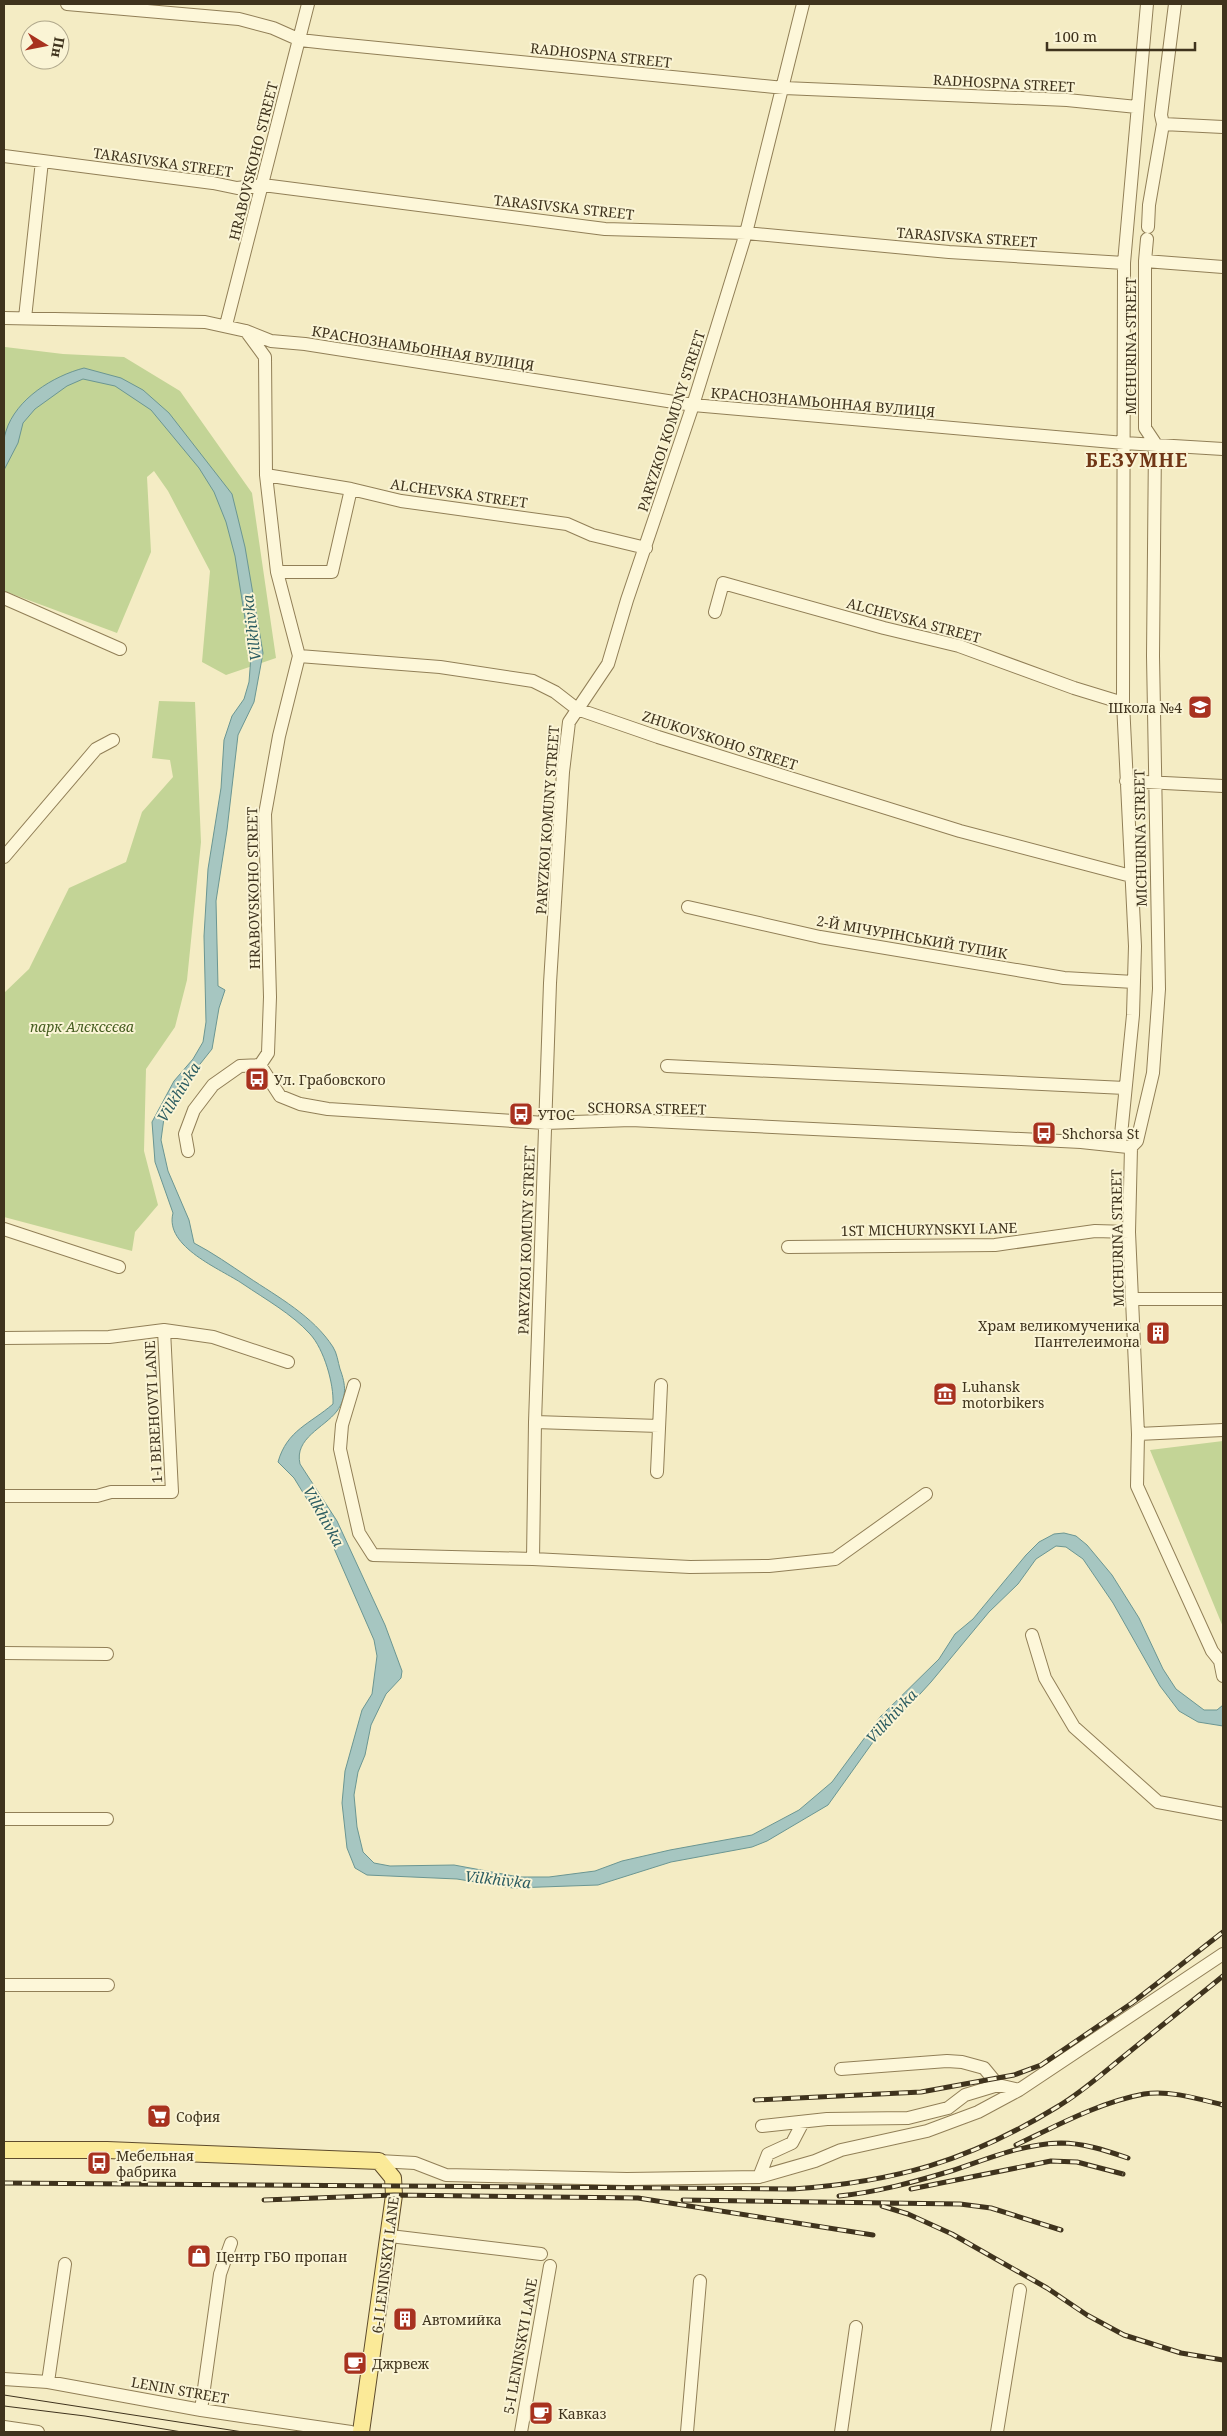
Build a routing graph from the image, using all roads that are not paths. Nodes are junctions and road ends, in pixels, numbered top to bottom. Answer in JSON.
{"nodes":[{"id":1,"x":67,"y":4,"type":"edge"},
{"id":2,"x":308,"y":4,"type":"edge"},
{"id":3,"x":803,"y":4,"type":"edge"},
{"id":4,"x":1147,"y":4,"type":"edge"},
{"id":5,"x":1175,"y":4,"type":"edge"},
{"id":6,"x":300,"y":40,"type":"junction"},
{"id":7,"x":784,"y":88,"type":"junction"},
{"id":8,"x":1137,"y":107,"type":"junction"},
{"id":9,"x":1162,"y":124,"type":"junction"},
{"id":10,"x":1223,"y":127,"type":"edge"},
{"id":11,"x":4,"y":156,"type":"edge"},
{"id":12,"x":42,"y":161,"type":"junction"},
{"id":13,"x":263,"y":185,"type":"junction"},
{"id":14,"x":746,"y":233,"type":"junction"},
{"id":15,"x":1145,"y":261,"type":"junction"},
{"id":16,"x":1124,"y":263,"type":"junction"},
{"id":17,"x":1223,"y":267,"type":"edge"},
{"id":18,"x":4,"y":318,"type":"edge"},
{"id":19,"x":25,"y":318,"type":"junction"},
{"id":20,"x":226,"y":325,"type":"junction"},
{"id":21,"x":246,"y":330,"type":"junction"},
{"id":22,"x":692,"y":406,"type":"junction"},
{"id":23,"x":1124,"y":443,"type":"junction"},
{"id":24,"x":1155,"y":443,"type":"junction"},
{"id":25,"x":1223,"y":449,"type":"edge"},
{"id":26,"x":266,"y":475,"type":"junction"},
{"id":27,"x":351,"y":488,"type":"junction"},
{"id":28,"x":646,"y":548,"type":"junction"},
{"id":29,"x":277,"y":572,"type":"junction"},
{"id":30,"x":4,"y":598,"type":"edge"},
{"id":31,"x":715,"y":612,"type":"dead end"},
{"id":32,"x":120,"y":649,"type":"dead end"},
{"id":33,"x":299,"y":656,"type":"junction"},
{"id":34,"x":1123,"y":703,"type":"junction"},
{"id":35,"x":577,"y":709,"type":"junction"},
{"id":36,"x":113,"y":740,"type":"dead end"},
{"id":37,"x":1126,"y":781,"type":"junction"},
{"id":38,"x":1154,"y":781,"type":"junction"},
{"id":39,"x":1223,"y":786,"type":"edge"},
{"id":40,"x":4,"y":857,"type":"edge"},
{"id":41,"x":1130,"y":876,"type":"junction"},
{"id":42,"x":688,"y":907,"type":"dead end"},
{"id":43,"x":1134,"y":982,"type":"junction"},
{"id":44,"x":260,"y":1065,"type":"junction"},
{"id":45,"x":667,"y":1066,"type":"dead end"},
{"id":46,"x":1125,"y":1088,"type":"junction"},
{"id":47,"x":545,"y":1123,"type":"junction"},
{"id":48,"x":1126,"y":1146,"type":"junction"},
{"id":49,"x":188,"y":1152,"type":"dead end"},
{"id":50,"x":4,"y":1229,"type":"edge"},
{"id":51,"x":1130,"y":1232,"type":"junction"},
{"id":52,"x":788,"y":1247,"type":"dead end"},
{"id":53,"x":119,"y":1268,"type":"dead end"},
{"id":54,"x":1132,"y":1299,"type":"junction"},
{"id":55,"x":1223,"y":1299,"type":"edge"},
{"id":56,"x":164,"y":1330,"type":"junction"},
{"id":57,"x":4,"y":1338,"type":"edge"},
{"id":58,"x":288,"y":1362,"type":"dead end"},
{"id":59,"x":661,"y":1384,"type":"dead end"},
{"id":60,"x":354,"y":1385,"type":"dead end"},
{"id":61,"x":535,"y":1422,"type":"junction"},
{"id":62,"x":659,"y":1426,"type":"junction"},
{"id":63,"x":1223,"y":1430,"type":"edge"},
{"id":64,"x":1138,"y":1434,"type":"junction"},
{"id":65,"x":656,"y":1472,"type":"dead end"},
{"id":66,"x":926,"y":1494,"type":"dead end"},
{"id":67,"x":4,"y":1496,"type":"edge"},
{"id":68,"x":533,"y":1559,"type":"junction"},
{"id":69,"x":1032,"y":1635,"type":"dead end"},
{"id":70,"x":4,"y":1653,"type":"edge"},
{"id":71,"x":107,"y":1654,"type":"dead end"},
{"id":72,"x":1223,"y":1676,"type":"edge"},
{"id":73,"x":1223,"y":1814,"type":"edge"},
{"id":74,"x":4,"y":1819,"type":"edge"},
{"id":75,"x":107,"y":1819,"type":"dead end"},
{"id":76,"x":1223,"y":1954,"type":"edge"},
{"id":77,"x":4,"y":1985,"type":"edge"},
{"id":78,"x":108,"y":1985,"type":"dead end"},
{"id":79,"x":841,"y":2069,"type":"dead end"},
{"id":80,"x":998,"y":2084,"type":"junction"},
{"id":81,"x":1019,"y":2090,"type":"junction"},
{"id":82,"x":803,"y":2122,"type":"junction"},
{"id":83,"x":762,"y":2126,"type":"dead end"},
{"id":84,"x":4,"y":2150,"type":"edge"},
{"id":85,"x":379,"y":2161,"type":"junction"},
{"id":86,"x":759,"y":2177,"type":"junction"},
{"id":87,"x":390,"y":2236,"type":"junction"},
{"id":88,"x":231,"y":2243,"type":"dead end"},
{"id":89,"x":542,"y":2254,"type":"dead end"},
{"id":90,"x":66,"y":2264,"type":"dead end"},
{"id":91,"x":550,"y":2266,"type":"dead end"},
{"id":92,"x":700,"y":2281,"type":"dead end"},
{"id":93,"x":1020,"y":2290,"type":"dead end"},
{"id":94,"x":856,"y":2326,"type":"dead end"},
{"id":95,"x":4,"y":2379,"type":"edge"},
{"id":96,"x":48,"y":2382,"type":"junction"},
{"id":97,"x":201,"y":2410,"type":"junction"},
{"id":98,"x":4,"y":2428,"type":"edge"},
{"id":99,"x":38,"y":2432,"type":"edge"},
{"id":100,"x":351,"y":2432,"type":"edge"},
{"id":101,"x":361,"y":2432,"type":"edge"},
{"id":102,"x":521,"y":2432,"type":"edge"},
{"id":103,"x":687,"y":2432,"type":"edge"},
{"id":104,"x":841,"y":2432,"type":"edge"},
{"id":105,"x":997,"y":2432,"type":"edge"}],
"edges":[{"from":1,"to":6,"type":"street","name":"RADHOSPNA STREET"},
{"from":2,"to":6,"type":"street","name":"HRABOVSKOHO STREET"},
{"from":3,"to":7,"type":"street","name":"PARYZKOI KOMUNY STREET"},
{"from":4,"to":8,"type":"street","name":"MICHURINA STREET"},
{"from":5,"to":9,"type":"street","name":"MICHURINA STREET"},
{"from":6,"to":7,"type":"street","name":"RADHOSPNA STREET"},
{"from":6,"to":13,"type":"street","name":"HRABOVSKOHO STREET"},
{"from":7,"to":8,"type":"street","name":"RADHOSPNA STREET"},
{"from":7,"to":14,"type":"street","name":"PARYZKOI KOMUNY STREET"},
{"from":8,"to":16,"type":"street","name":"MICHURINA STREET"},
{"from":9,"to":10,"type":"street"},
{"from":9,"to":15,"type":"street","name":"MICHURINA STREET"},
{"from":11,"to":12,"type":"street","name":"TARASIVSKA STREET"},
{"from":12,"to":13,"type":"street","name":"TARASIVSKA STREET"},
{"from":12,"to":19,"type":"street"},
{"from":13,"to":14,"type":"street","name":"TARASIVSKA STREET"},
{"from":13,"to":20,"type":"street","name":"HRABOVSKOHO STREET"},
{"from":14,"to":16,"type":"street","name":"TARASIVSKA STREET"},
{"from":14,"to":22,"type":"street","name":"PARYZKOI KOMUNY STREET"},
{"from":15,"to":17,"type":"street"},
{"from":15,"to":24,"type":"street","name":"MICHURINA STREET"},
{"from":16,"to":23,"type":"street","name":"MICHURINA STREET"},
{"from":18,"to":19,"type":"street","name":"КРАСНОЗНАМЬОННАЯ ВУЛИЦЯ"},
{"from":19,"to":20,"type":"street","name":"КРАСНОЗНАМЬОННАЯ ВУЛИЦЯ"},
{"from":20,"to":21,"type":"street","name":"КРАСНОЗНАМЬОННАЯ ВУЛИЦЯ"},
{"from":21,"to":22,"type":"street","name":"КРАСНОЗНАМЬОННАЯ ВУЛИЦЯ"},
{"from":21,"to":26,"type":"street","name":"HRABOVSKOHO STREET"},
{"from":22,"to":23,"type":"street","name":"КРАСНОЗНАМЬОННАЯ ВУЛИЦЯ"},
{"from":22,"to":28,"type":"street","name":"PARYZKOI KOMUNY STREET"},
{"from":23,"to":24,"type":"street","name":"КРАСНОЗНАМЬОННАЯ ВУЛИЦЯ"},
{"from":23,"to":34,"type":"street","name":"MICHURINA STREET"},
{"from":24,"to":25,"type":"street","name":"КРАСНОЗНАМЬОННАЯ ВУЛИЦЯ"},
{"from":24,"to":38,"type":"street","name":"MICHURINA STREET"},
{"from":26,"to":27,"type":"street","name":"ALCHEVSKA STREET"},
{"from":26,"to":29,"type":"street","name":"HRABOVSKOHO STREET"},
{"from":27,"to":28,"type":"street","name":"ALCHEVSKA STREET"},
{"from":27,"to":29,"type":"street"},
{"from":28,"to":35,"type":"street","name":"PARYZKOI KOMUNY STREET"},
{"from":29,"to":33,"type":"street","name":"HRABOVSKOHO STREET"},
{"from":30,"to":32,"type":"street"},
{"from":31,"to":34,"type":"street","name":"ALCHEVSKA STREET"},
{"from":33,"to":35,"type":"street","name":"ZHUKOVSKOHO STREET"},
{"from":33,"to":44,"type":"street","name":"HRABOVSKOHO STREET"},
{"from":34,"to":37,"type":"street","name":"MICHURINA STREET"},
{"from":35,"to":41,"type":"street","name":"ZHUKOVSKOHO STREET"},
{"from":35,"to":47,"type":"street","name":"PARYZKOI KOMUNY STREET"},
{"from":36,"to":40,"type":"street"},
{"from":37,"to":38,"type":"street"},
{"from":37,"to":41,"type":"street","name":"MICHURINA STREET"},
{"from":38,"to":39,"type":"street"},
{"from":38,"to":48,"type":"street","name":"MICHURINA STREET"},
{"from":41,"to":43,"type":"street","name":"MICHURINA STREET"},
{"from":42,"to":43,"type":"street","name":"2-Й МІЧУРІНСЬКИЙ ТУПИК"},
{"from":43,"to":46,"type":"street","name":"MICHURINA STREET"},
{"from":44,"to":47,"type":"street","name":"SCHORSA STREET"},
{"from":44,"to":49,"type":"street"},
{"from":45,"to":46,"type":"street"},
{"from":46,"to":48,"type":"street","name":"MICHURINA STREET"},
{"from":47,"to":48,"type":"street","name":"SCHORSA STREET"},
{"from":47,"to":61,"type":"street","name":"PARYZKOI KOMUNY STREET"},
{"from":48,"to":51,"type":"street","name":"MICHURINA STREET"},
{"from":50,"to":53,"type":"street"},
{"from":51,"to":52,"type":"street","name":"1ST MICHURYNSKYI LANE"},
{"from":51,"to":54,"type":"street","name":"MICHURINA STREET"},
{"from":54,"to":55,"type":"street"},
{"from":54,"to":64,"type":"street","name":"MICHURINA STREET"},
{"from":56,"to":57,"type":"street","name":"1-I BEREHOVYI LANE"},
{"from":56,"to":58,"type":"street","name":"1-I BEREHOVYI LANE"},
{"from":56,"to":67,"type":"street","name":"1-I BEREHOVYI LANE"},
{"from":59,"to":62,"type":"street"},
{"from":60,"to":68,"type":"street"},
{"from":61,"to":62,"type":"street"},
{"from":61,"to":68,"type":"street","name":"PARYZKOI KOMUNY STREET"},
{"from":62,"to":65,"type":"street"},
{"from":63,"to":64,"type":"street"},
{"from":64,"to":72,"type":"street","name":"MICHURINA STREET"},
{"from":66,"to":68,"type":"street"},
{"from":69,"to":73,"type":"street"},
{"from":70,"to":71,"type":"street"},
{"from":74,"to":75,"type":"street"},
{"from":76,"to":81,"type":"street"},
{"from":77,"to":78,"type":"street"},
{"from":79,"to":80,"type":"street"},
{"from":80,"to":81,"type":"street"},
{"from":80,"to":82,"type":"street"},
{"from":81,"to":86,"type":"street"},
{"from":82,"to":83,"type":"street"},
{"from":82,"to":86,"type":"street"},
{"from":84,"to":85,"type":"main road"},
{"from":85,"to":86,"type":"street"},
{"from":85,"to":87,"type":"main road","name":"6-I LENINSKYI LANE"},
{"from":87,"to":89,"type":"street"},
{"from":87,"to":101,"type":"main road","name":"6-I LENINSKYI LANE"},
{"from":88,"to":97,"type":"street"},
{"from":90,"to":96,"type":"street"},
{"from":91,"to":102,"type":"street","name":"5-I LENINSKYI LANE"},
{"from":92,"to":103,"type":"street"},
{"from":93,"to":105,"type":"street"},
{"from":94,"to":104,"type":"street"},
{"from":95,"to":96,"type":"street","name":"LENIN STREET"},
{"from":96,"to":97,"type":"street","name":"LENIN STREET"},
{"from":97,"to":100,"type":"street","name":"LENIN STREET"},
{"from":98,"to":99,"type":"street"}]}
